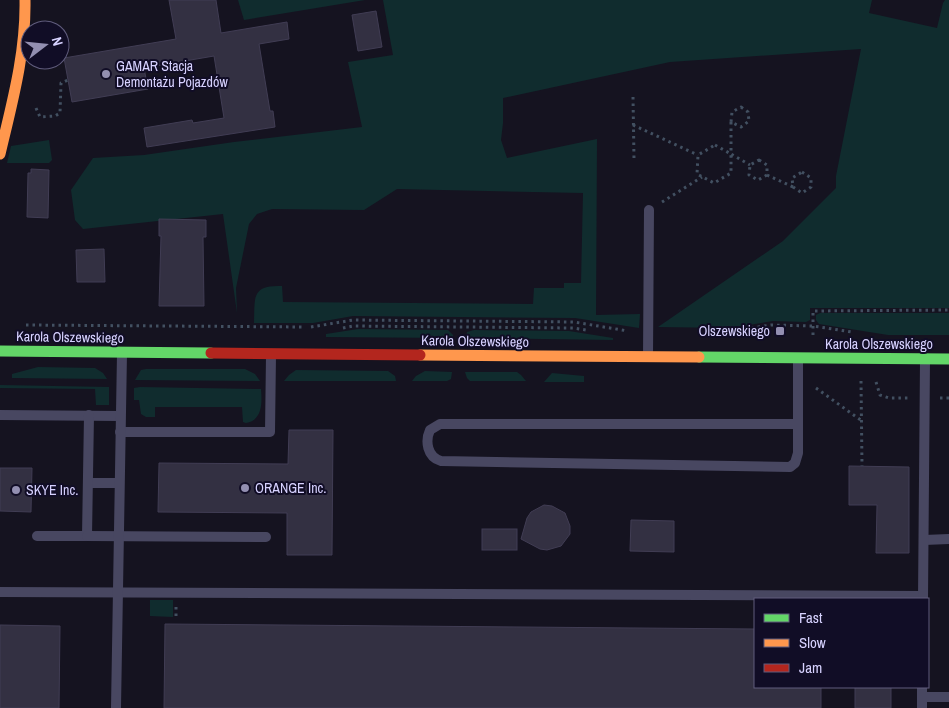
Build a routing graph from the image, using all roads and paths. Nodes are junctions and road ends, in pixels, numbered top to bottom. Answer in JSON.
{"nodes":[{"id":1,"x":25,"y":0,"type":"edge"},
{"id":2,"x":68,"y":80,"type":"dead end"},
{"id":3,"x":633,"y":97,"type":"dead end"},
{"id":4,"x":34,"y":103,"type":"dead end"},
{"id":5,"x":731,"y":122,"type":"junction"},
{"id":6,"x":633,"y":125,"type":"junction"},
{"id":7,"x":0,"y":154,"type":"edge"},
{"id":8,"x":731,"y":154,"type":"junction"},
{"id":9,"x":698,"y":155,"type":"junction"},
{"id":10,"x":634,"y":159,"type":"dead end"},
{"id":11,"x":750,"y":165,"type":"junction"},
{"id":12,"x":767,"y":175,"type":"junction"},
{"id":13,"x":702,"y":177,"type":"junction"},
{"id":14,"x":793,"y":187,"type":"junction"},
{"id":15,"x":649,"y":210,"type":"joint"},
{"id":16,"x":949,"y":310,"type":"edge"},
{"id":17,"x":19,"y":325,"type":"dead end"},
{"id":18,"x":813,"y":326,"type":"junction"},
{"id":19,"x":648,"y":332,"type":"junction"},
{"id":20,"x":731,"y":332,"type":"dead end"},
{"id":21,"x":856,"y":333,"type":"dead end"},
{"id":22,"x":813,"y":338,"type":"dead end"},
{"id":23,"x":0,"y":351,"type":"edge"},
{"id":24,"x":122,"y":352,"type":"junction"},
{"id":25,"x":271,"y":354,"type":"junction"},
{"id":26,"x":648,"y":358,"type":"junction"},
{"id":27,"x":798,"y":359,"type":"junction"},
{"id":28,"x":925,"y":359,"type":"junction"},
{"id":29,"x":949,"y":359,"type":"edge"},
{"id":30,"x":875,"y":377,"type":"dead end"},
{"id":31,"x":816,"y":388,"type":"dead end"},
{"id":32,"x":861,"y":388,"type":"dead end"},
{"id":33,"x":900,"y":398,"type":"dead end"},
{"id":34,"x":0,"y":415,"type":"edge"},
{"id":35,"x":89,"y":416,"type":"junction"},
{"id":36,"x":120,"y":416,"type":"junction"},
{"id":37,"x":862,"y":421,"type":"junction"},
{"id":38,"x":798,"y":424,"type":"junction"},
{"id":39,"x":120,"y":432,"type":"junction"},
{"id":40,"x":862,"y":466,"type":"dead end"},
{"id":41,"x":88,"y":483,"type":"junction"},
{"id":42,"x":119,"y":483,"type":"junction"},
{"id":43,"x":37,"y":536,"type":"dead end"},
{"id":44,"x":87,"y":536,"type":"junction"},
{"id":45,"x":118,"y":536,"type":"junction"},
{"id":46,"x":266,"y":537,"type":"dead end"},
{"id":47,"x":949,"y":539,"type":"edge"},
{"id":48,"x":924,"y":540,"type":"junction"},
{"id":49,"x":117,"y":591,"type":"junction"},
{"id":50,"x":0,"y":592,"type":"edge"},
{"id":51,"x":923,"y":598,"type":"edge"},
{"id":52,"x":922,"y":692,"type":"edge"},
{"id":53,"x":949,"y":697,"type":"edge"},
{"id":54,"x":116,"y":708,"type":"edge"},
{"id":55,"x":922,"y":708,"type":"edge"}],
"edges":[{"from":1,"to":7,"type":"street"},
{"from":2,"to":4,"type":"path"},
{"from":3,"to":6,"type":"path"},
{"from":5,"to":5,"type":"path"},
{"from":5,"to":8,"type":"path"},
{"from":6,"to":9,"type":"path"},
{"from":6,"to":10,"type":"path"},
{"from":8,"to":9,"type":"path"},
{"from":8,"to":11,"type":"path"},
{"from":8,"to":13,"type":"path"},
{"from":9,"to":13,"type":"path"},
{"from":11,"to":12,"type":"path"},
{"from":11,"to":12,"type":"path"},
{"from":12,"to":14,"type":"path"},
{"from":13,"to":15,"type":"path"},
{"from":14,"to":14,"type":"path"},
{"from":15,"to":19,"type":"lane"},
{"from":16,"to":18,"type":"path"},
{"from":17,"to":19,"type":"path"},
{"from":18,"to":20,"type":"path"},
{"from":18,"to":21,"type":"path"},
{"from":18,"to":22,"type":"path"},
{"from":19,"to":26,"type":"lane"},
{"from":23,"to":24,"type":"street","name":"Karola Olszewskiego"},
{"from":24,"to":25,"type":"street","name":"Karola Olszewskiego"},
{"from":24,"to":36,"type":"lane"},
{"from":25,"to":26,"type":"street","name":"Karola Olszewskiego"},
{"from":25,"to":39,"type":"lane"},
{"from":26,"to":27,"type":"street","name":"Karola Olszewskiego"},
{"from":27,"to":28,"type":"street","name":"Karola Olszewskiego"},
{"from":27,"to":38,"type":"lane"},
{"from":28,"to":29,"type":"street","name":"Karola Olszewskiego"},
{"from":28,"to":48,"type":"lane"},
{"from":30,"to":33,"type":"path"},
{"from":31,"to":37,"type":"path"},
{"from":32,"to":37,"type":"path"},
{"from":34,"to":35,"type":"lane"},
{"from":35,"to":36,"type":"lane"},
{"from":35,"to":41,"type":"lane"},
{"from":36,"to":39,"type":"lane"},
{"from":37,"to":40,"type":"path"},
{"from":38,"to":38,"type":"lane"},
{"from":39,"to":42,"type":"lane"},
{"from":41,"to":42,"type":"lane"},
{"from":41,"to":44,"type":"lane"},
{"from":42,"to":45,"type":"lane"},
{"from":43,"to":44,"type":"lane"},
{"from":44,"to":45,"type":"lane"},
{"from":45,"to":46,"type":"lane"},
{"from":45,"to":49,"type":"lane"},
{"from":47,"to":48,"type":"lane"},
{"from":48,"to":51,"type":"lane"},
{"from":49,"to":50,"type":"lane"},
{"from":49,"to":51,"type":"lane"},
{"from":49,"to":54,"type":"lane"},
{"from":52,"to":53,"type":"lane"},
{"from":52,"to":55,"type":"lane"}]}
